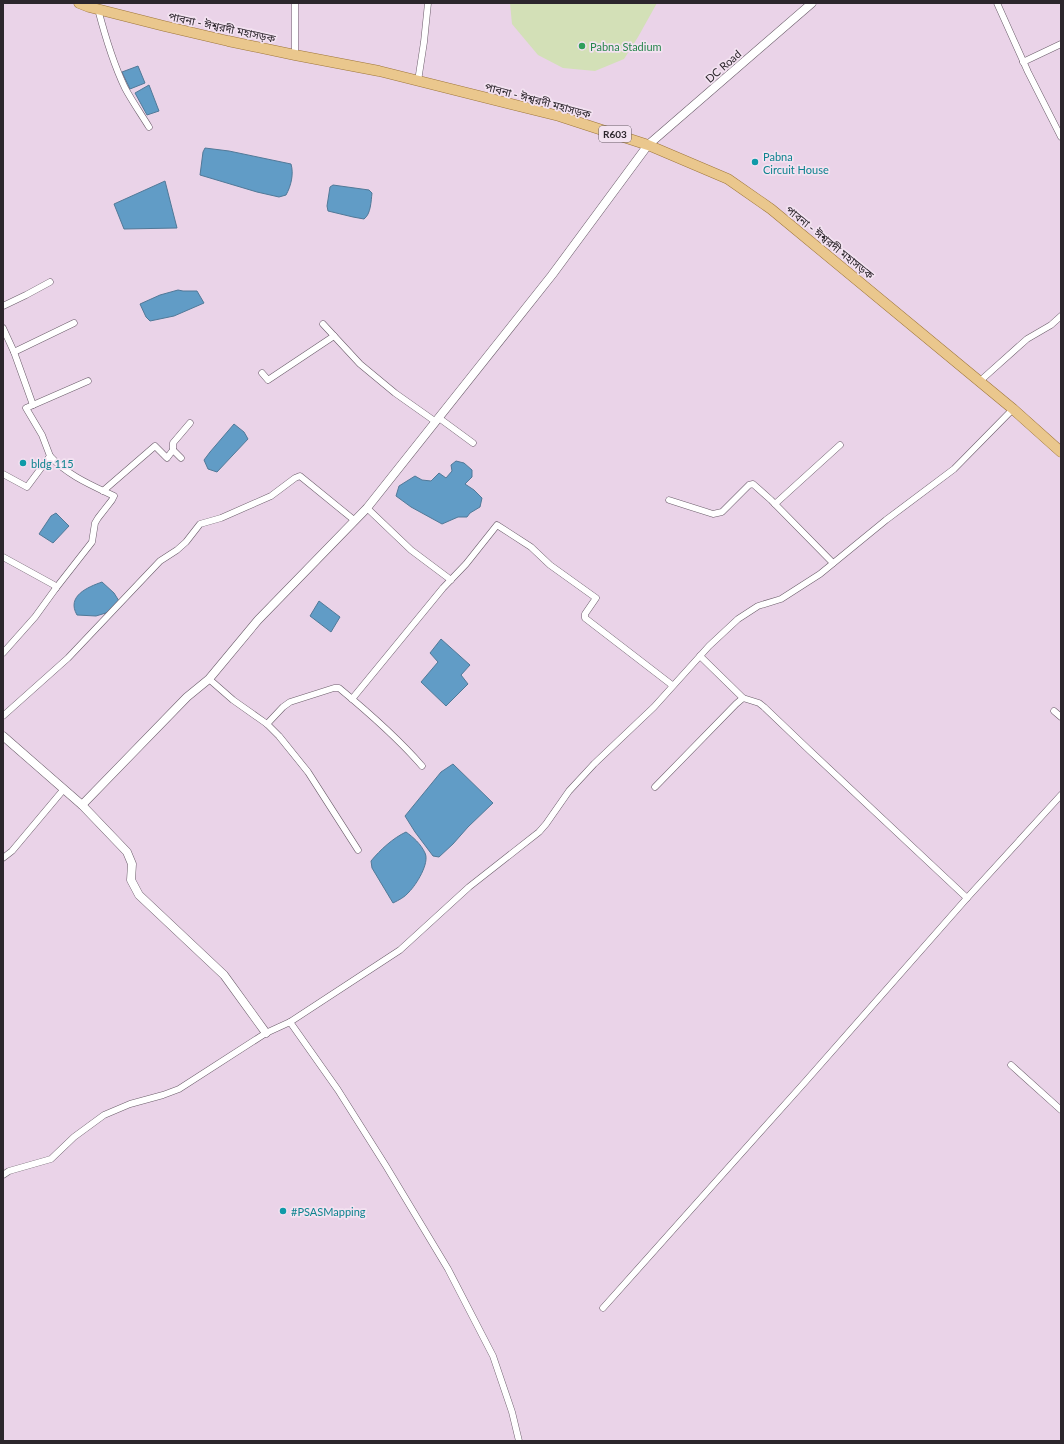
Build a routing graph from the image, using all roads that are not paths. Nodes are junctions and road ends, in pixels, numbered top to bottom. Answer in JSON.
{"nodes":[{"id":1,"x":79,"y":3,"type":"edge"},
{"id":2,"x":295,"y":3,"type":"edge"},
{"id":3,"x":428,"y":3,"type":"edge"},
{"id":4,"x":812,"y":3,"type":"edge"},
{"id":5,"x":997,"y":3,"type":"edge"},
{"id":6,"x":98,"y":10,"type":"junction"},
{"id":7,"x":1061,"y":44,"type":"edge"},
{"id":8,"x":295,"y":55,"type":"junction"},
{"id":9,"x":1023,"y":62,"type":"junction"},
{"id":10,"x":418,"y":80,"type":"junction"},
{"id":11,"x":149,"y":127,"type":"dead end"},
{"id":12,"x":1061,"y":137,"type":"edge"},
{"id":13,"x":648,"y":145,"type":"junction"},
{"id":14,"x":50,"y":282,"type":"dead end"},
{"id":15,"x":3,"y":306,"type":"edge"},
{"id":16,"x":1061,"y":316,"type":"edge"},
{"id":17,"x":74,"y":323,"type":"dead end"},
{"id":18,"x":323,"y":324,"type":"dead end"},
{"id":19,"x":3,"y":328,"type":"edge"},
{"id":20,"x":334,"y":336,"type":"junction"},
{"id":21,"x":14,"y":352,"type":"junction"},
{"id":22,"x":262,"y":373,"type":"dead end"},
{"id":23,"x":88,"y":381,"type":"dead end"},
{"id":24,"x":980,"y":382,"type":"junction"},
{"id":25,"x":33,"y":405,"type":"junction"},
{"id":26,"x":1013,"y":409,"type":"junction"},
{"id":27,"x":437,"y":420,"type":"junction"},
{"id":28,"x":190,"y":423,"type":"dead end"},
{"id":29,"x":473,"y":443,"type":"dead end"},
{"id":30,"x":840,"y":445,"type":"dead end"},
{"id":31,"x":173,"y":450,"type":"junction"},
{"id":32,"x":1061,"y":452,"type":"edge"},
{"id":33,"x":50,"y":456,"type":"junction"},
{"id":34,"x":181,"y":458,"type":"dead end"},
{"id":35,"x":3,"y":474,"type":"edge"},
{"id":36,"x":103,"y":491,"type":"junction"},
{"id":37,"x":669,"y":500,"type":"dead end"},
{"id":38,"x":775,"y":504,"type":"junction"},
{"id":39,"x":367,"y":508,"type":"junction"},
{"id":40,"x":354,"y":520,"type":"junction"},
{"id":41,"x":3,"y":557,"type":"edge"},
{"id":42,"x":833,"y":563,"type":"junction"},
{"id":43,"x":451,"y":580,"type":"junction"},
{"id":44,"x":56,"y":588,"type":"junction"},
{"id":45,"x":3,"y":653,"type":"edge"},
{"id":46,"x":700,"y":656,"type":"junction"},
{"id":47,"x":209,"y":679,"type":"junction"},
{"id":48,"x":672,"y":685,"type":"junction"},
{"id":49,"x":743,"y":698,"type":"junction"},
{"id":50,"x":352,"y":699,"type":"junction"},
{"id":51,"x":1054,"y":711,"type":"dead end"},
{"id":52,"x":3,"y":716,"type":"edge"},
{"id":53,"x":1061,"y":717,"type":"edge"},
{"id":54,"x":267,"y":724,"type":"junction"},
{"id":55,"x":3,"y":736,"type":"edge"},
{"id":56,"x":422,"y":766,"type":"dead end"},
{"id":57,"x":655,"y":787,"type":"dead end"},
{"id":58,"x":64,"y":789,"type":"junction"},
{"id":59,"x":1061,"y":795,"type":"edge"},
{"id":60,"x":82,"y":805,"type":"junction"},
{"id":61,"x":358,"y":850,"type":"dead end"},
{"id":62,"x":3,"y":858,"type":"edge"},
{"id":63,"x":967,"y":898,"type":"junction"},
{"id":64,"x":290,"y":1022,"type":"junction"},
{"id":65,"x":266,"y":1033,"type":"junction"},
{"id":66,"x":1011,"y":1065,"type":"dead end"},
{"id":67,"x":1061,"y":1110,"type":"edge"},
{"id":68,"x":3,"y":1175,"type":"edge"},
{"id":69,"x":603,"y":1308,"type":"dead end"},
{"id":70,"x":519,"y":1441,"type":"edge"}],
"edges":[{"from":1,"to":6,"type":"main road","name":"পাবনা - ঈশ্বরদী মহাসড়ক","number":"R603"},
{"from":2,"to":8,"type":"street"},
{"from":3,"to":10,"type":"street"},
{"from":4,"to":13,"type":"street","name":"DC Road"},
{"from":5,"to":9,"type":"street"},
{"from":6,"to":8,"type":"main road","name":"পাবনা - ঈশ্বরদী মহাসড়ক","number":"R603"},
{"from":6,"to":11,"type":"street"},
{"from":7,"to":9,"type":"street"},
{"from":8,"to":10,"type":"main road","name":"পাবনা - ঈশ্বরদী মহাসড়ক","number":"R603"},
{"from":9,"to":12,"type":"street"},
{"from":10,"to":13,"type":"main road","name":"পাবনা - ঈশ্বরদী মহাসড়ক","number":"R603"},
{"from":13,"to":24,"type":"main road","name":"পাবনা - ঈশ্বরদী মহাসড়ক","number":"R603"},
{"from":13,"to":27,"type":"street","name":"DC Road"},
{"from":14,"to":15,"type":"street"},
{"from":16,"to":24,"type":"street"},
{"from":17,"to":21,"type":"street"},
{"from":18,"to":20,"type":"street"},
{"from":19,"to":21,"type":"street"},
{"from":20,"to":22,"type":"street"},
{"from":20,"to":27,"type":"street"},
{"from":21,"to":25,"type":"street"},
{"from":23,"to":25,"type":"street"},
{"from":24,"to":26,"type":"main road","name":"পাবনা - ঈশ্বরদী মহাসড়ক","number":"R603"},
{"from":25,"to":33,"type":"street"},
{"from":26,"to":32,"type":"main road","name":"পাবনা - ঈশ্বরদী মহাসড়ক","number":"R603"},
{"from":26,"to":42,"type":"street"},
{"from":27,"to":29,"type":"street"},
{"from":27,"to":39,"type":"street","name":"DC Road"},
{"from":28,"to":31,"type":"street"},
{"from":30,"to":38,"type":"street"},
{"from":31,"to":34,"type":"street"},
{"from":31,"to":36,"type":"street"},
{"from":33,"to":35,"type":"street"},
{"from":33,"to":36,"type":"street"},
{"from":36,"to":44,"type":"street"},
{"from":37,"to":38,"type":"street"},
{"from":38,"to":42,"type":"street"},
{"from":39,"to":40,"type":"street","name":"DC Road"},
{"from":39,"to":43,"type":"street"},
{"from":40,"to":47,"type":"street","name":"DC Road"},
{"from":40,"to":52,"type":"street"},
{"from":41,"to":44,"type":"street"},
{"from":42,"to":46,"type":"street"},
{"from":43,"to":48,"type":"street"},
{"from":43,"to":50,"type":"street"},
{"from":44,"to":45,"type":"street"},
{"from":46,"to":48,"type":"street"},
{"from":46,"to":49,"type":"street"},
{"from":47,"to":54,"type":"street"},
{"from":47,"to":60,"type":"street","name":"DC Road"},
{"from":48,"to":64,"type":"street"},
{"from":49,"to":57,"type":"street"},
{"from":49,"to":63,"type":"street"},
{"from":50,"to":54,"type":"street"},
{"from":50,"to":56,"type":"street"},
{"from":51,"to":53,"type":"street"},
{"from":54,"to":61,"type":"street"},
{"from":55,"to":58,"type":"street"},
{"from":58,"to":60,"type":"street"},
{"from":58,"to":62,"type":"street"},
{"from":59,"to":63,"type":"street"},
{"from":60,"to":65,"type":"street"},
{"from":63,"to":69,"type":"street"},
{"from":64,"to":65,"type":"street"},
{"from":64,"to":70,"type":"street"},
{"from":65,"to":68,"type":"street"},
{"from":66,"to":67,"type":"street"}]}
